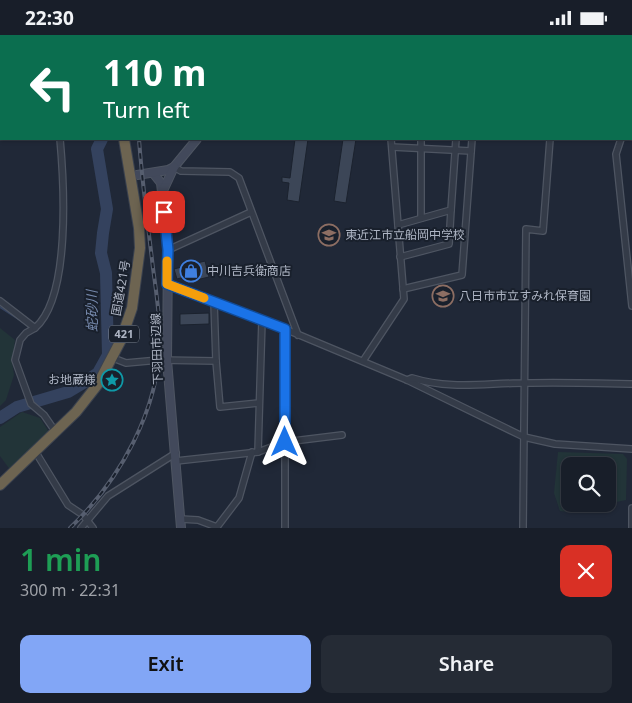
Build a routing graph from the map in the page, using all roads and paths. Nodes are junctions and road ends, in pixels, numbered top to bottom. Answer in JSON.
{"nodes":[{"id":1,"x":60,"y":140,"type":"edge"},
{"id":2,"x":124,"y":140,"type":"edge"},
{"id":3,"x":196,"y":140,"type":"edge"},
{"id":4,"x":392,"y":140,"type":"edge"},
{"id":5,"x":421,"y":140,"type":"edge"},
{"id":6,"x":456,"y":140,"type":"edge"},
{"id":7,"x":472,"y":140,"type":"edge"},
{"id":8,"x":550,"y":140,"type":"edge"},
{"id":9,"x":621,"y":140,"type":"edge"},
{"id":10,"x":392,"y":147,"type":"junction"},
{"id":11,"x":421,"y":149,"type":"junction"},
{"id":12,"x":455,"y":150,"type":"junction"},
{"id":13,"x":471,"y":151,"type":"junction"},
{"id":14,"x":174,"y":167,"type":"junction"},
{"id":15,"x":153,"y":173,"type":"junction"},
{"id":16,"x":131,"y":177,"type":"junction"},
{"id":17,"x":162,"y":193,"type":"junction"},
{"id":18,"x":451,"y":210,"type":"junction"},
{"id":19,"x":251,"y":212,"type":"junction"},
{"id":20,"x":421,"y":218,"type":"junction"},
{"id":21,"x":398,"y":225,"type":"junction"},
{"id":22,"x":168,"y":250,"type":"junction"},
{"id":23,"x":400,"y":257,"type":"junction"},
{"id":24,"x":167,"y":284,"type":"junction"},
{"id":25,"x":403,"y":289,"type":"junction"},
{"id":26,"x":0,"y":301,"type":"edge"},
{"id":27,"x":214,"y":302,"type":"junction"},
{"id":28,"x":632,"y":306,"type":"edge"},
{"id":29,"x":262,"y":320,"type":"junction"},
{"id":30,"x":35,"y":328,"type":"junction"},
{"id":31,"x":285,"y":329,"type":"junction"},
{"id":32,"x":298,"y":335,"type":"junction"},
{"id":33,"x":112,"y":358,"type":"junction"},
{"id":34,"x":167,"y":360,"type":"junction"},
{"id":35,"x":216,"y":361,"type":"junction"},
{"id":36,"x":363,"y":361,"type":"junction"},
{"id":37,"x":407,"y":379,"type":"junction"},
{"id":38,"x":525,"y":383,"type":"junction"},
{"id":39,"x":632,"y":384,"type":"edge"},
{"id":40,"x":259,"y":403,"type":"junction"},
{"id":41,"x":55,"y":431,"type":"junction"},
{"id":42,"x":342,"y":435,"type":"dead end"},
{"id":43,"x":524,"y":437,"type":"junction"},
{"id":44,"x":285,"y":442,"type":"junction"},
{"id":45,"x":632,"y":449,"type":"edge"},
{"id":46,"x":35,"y":451,"type":"junction"},
{"id":47,"x":255,"y":452,"type":"junction"},
{"id":48,"x":176,"y":457,"type":"junction"},
{"id":49,"x":0,"y":485,"type":"edge"},
{"id":50,"x":632,"y":508,"type":"edge"},
{"id":51,"x":88,"y":519,"type":"junction"},
{"id":52,"x":180,"y":519,"type":"junction"},
{"id":53,"x":81,"y":528,"type":"edge"},
{"id":54,"x":93,"y":528,"type":"edge"},
{"id":55,"x":180,"y":528,"type":"edge"},
{"id":56,"x":285,"y":528,"type":"edge"},
{"id":57,"x":523,"y":528,"type":"edge"},
{"id":58,"x":632,"y":528,"type":"edge"}],
"edges":[{"from":1,"to":30,"type":"street"},
{"from":2,"to":16,"type":"highway","name":"国道421号","number":"421"},
{"from":3,"to":14,"type":"main road"},
{"from":4,"to":10,"type":"street"},
{"from":5,"to":11,"type":"street"},
{"from":6,"to":12,"type":"street"},
{"from":7,"to":13,"type":"street"},
{"from":8,"to":38,"type":"street"},
{"from":9,"to":28,"type":"street"},
{"from":10,"to":11,"type":"street"},
{"from":10,"to":21,"type":"street"},
{"from":11,"to":12,"type":"street"},
{"from":11,"to":20,"type":"street"},
{"from":12,"to":13,"type":"street"},
{"from":12,"to":18,"type":"street"},
{"from":13,"to":25,"type":"street"},
{"from":14,"to":15,"type":"main road"},
{"from":14,"to":17,"type":"main road"},
{"from":14,"to":19,"type":"street"},
{"from":15,"to":16,"type":"main road"},
{"from":15,"to":17,"type":"main road","name":"下羽田市辺線"},
{"from":16,"to":33,"type":"highway","name":"国道421号","number":"421"},
{"from":17,"to":22,"type":"main road","name":"下羽田市辺線"},
{"from":18,"to":20,"type":"street"},
{"from":18,"to":23,"type":"street"},
{"from":19,"to":22,"type":"street"},
{"from":19,"to":32,"type":"street"},
{"from":20,"to":21,"type":"street"},
{"from":21,"to":23,"type":"street"},
{"from":22,"to":24,"type":"main road","name":"下羽田市辺線"},
{"from":23,"to":25,"type":"street"},
{"from":24,"to":27,"type":"street"},
{"from":24,"to":34,"type":"main road","name":"下羽田市辺線"},
{"from":25,"to":36,"type":"street"},
{"from":26,"to":30,"type":"street"},
{"from":27,"to":29,"type":"street"},
{"from":27,"to":35,"type":"street"},
{"from":29,"to":31,"type":"street"},
{"from":29,"to":40,"type":"street"},
{"from":30,"to":41,"type":"street"},
{"from":31,"to":32,"type":"street"},
{"from":31,"to":44,"type":"street"},
{"from":32,"to":36,"type":"street"},
{"from":33,"to":34,"type":"street"},
{"from":33,"to":41,"type":"highway","name":"国道421号","number":"421"},
{"from":34,"to":35,"type":"street"},
{"from":34,"to":48,"type":"main road","name":"下羽田市辺線"},
{"from":35,"to":40,"type":"street"},
{"from":36,"to":37,"type":"street"},
{"from":37,"to":38,"type":"street"},
{"from":37,"to":43,"type":"street"},
{"from":38,"to":39,"type":"street"},
{"from":38,"to":43,"type":"street"},
{"from":40,"to":47,"type":"street"},
{"from":41,"to":46,"type":"highway","name":"国道421号","number":"421"},
{"from":42,"to":44,"type":"street"},
{"from":43,"to":45,"type":"street"},
{"from":43,"to":57,"type":"street"},
{"from":44,"to":47,"type":"street"},
{"from":44,"to":56,"type":"street"},
{"from":46,"to":49,"type":"highway","name":"国道421号","number":"421"},
{"from":46,"to":51,"type":"street"},
{"from":47,"to":48,"type":"street"},
{"from":47,"to":52,"type":"street"},
{"from":48,"to":51,"type":"street"},
{"from":48,"to":52,"type":"main road","name":"下羽田市辺線"},
{"from":50,"to":58,"type":"street"},
{"from":51,"to":53,"type":"street"},
{"from":51,"to":54,"type":"street"},
{"from":52,"to":55,"type":"main road","name":"下羽田市辺線"}]}
